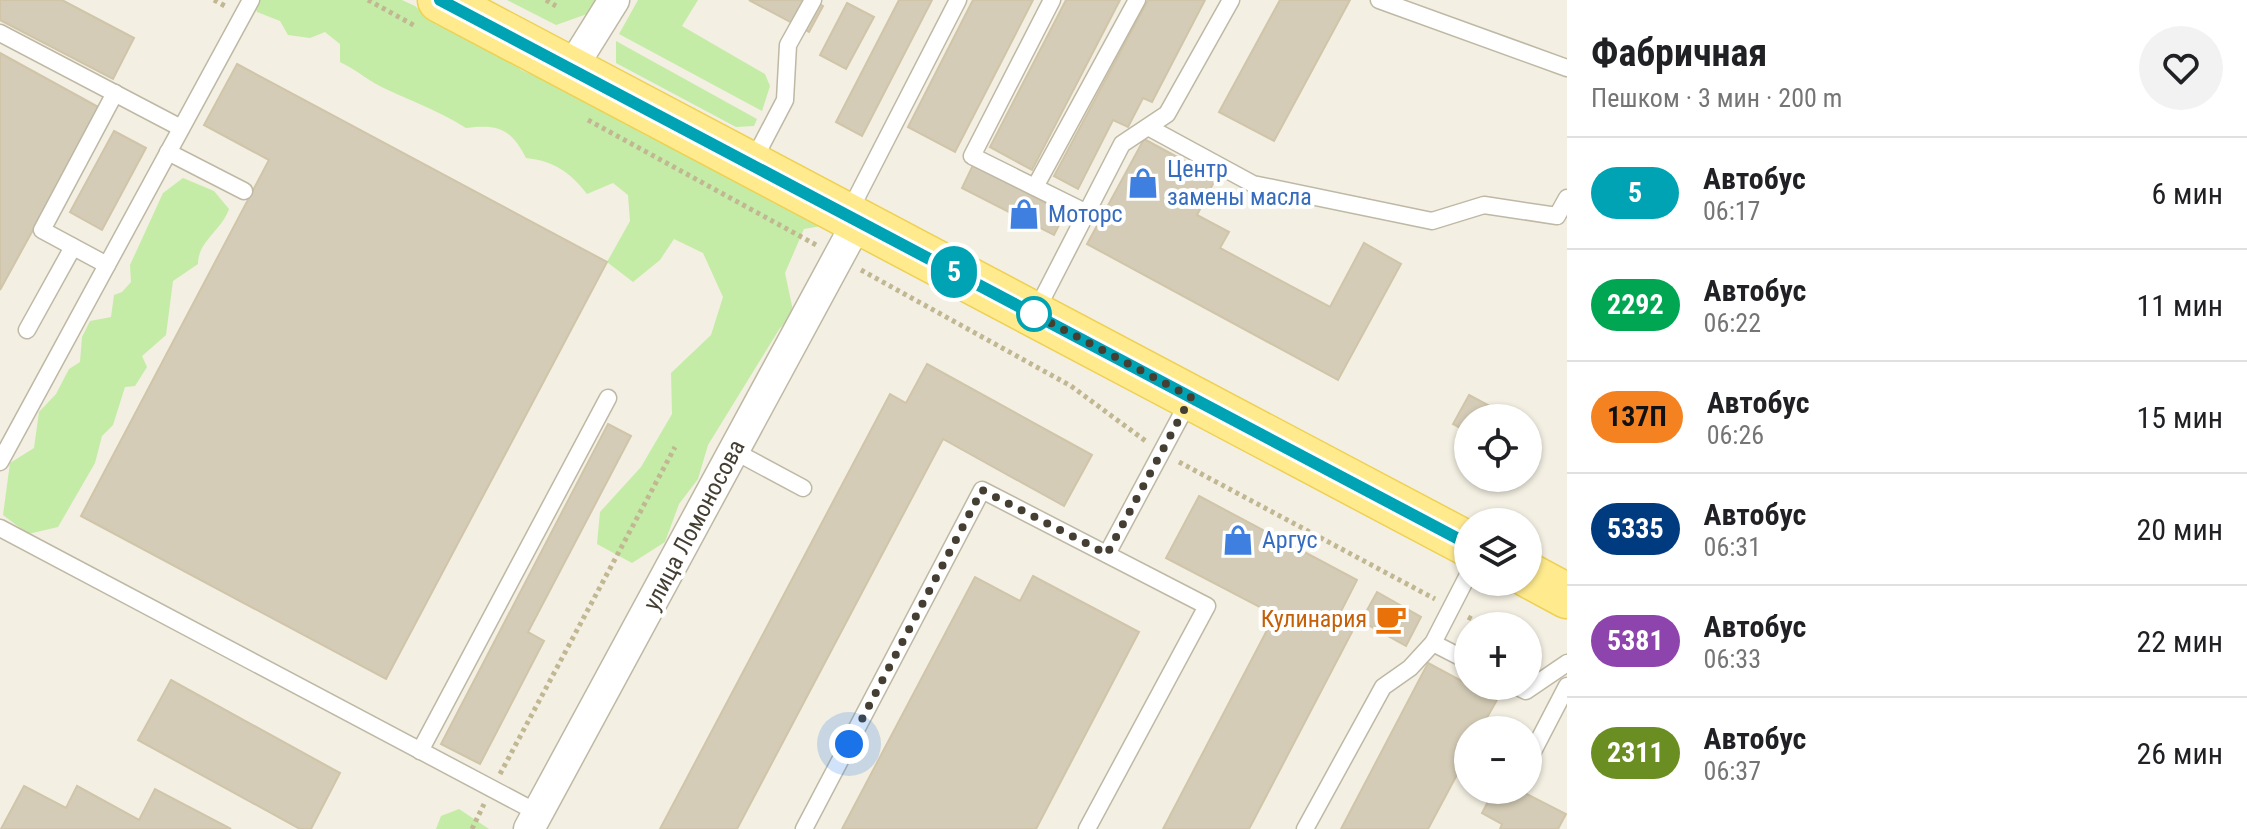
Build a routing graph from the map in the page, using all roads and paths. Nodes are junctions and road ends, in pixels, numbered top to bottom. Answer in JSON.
{"nodes":[{"id":1,"x":251,"y":0,"type":"edge"},
{"id":2,"x":368,"y":0,"type":"edge"},
{"id":3,"x":546,"y":0,"type":"edge"},
{"id":4,"x":614,"y":0,"type":"edge"},
{"id":5,"x":813,"y":0,"type":"edge"},
{"id":6,"x":958,"y":0,"type":"edge"},
{"id":7,"x":1052,"y":0,"type":"edge"},
{"id":8,"x":1137,"y":0,"type":"edge"},
{"id":9,"x":1231,"y":0,"type":"edge"},
{"id":10,"x":1379,"y":0,"type":"edge"},
{"id":11,"x":557,"y":2,"type":"edge"},
{"id":12,"x":431,"y":15,"type":"edge"},
{"id":13,"x":0,"y":33,"type":"edge"},
{"id":14,"x":1567,"y":68,"type":"edge"},
{"id":15,"x":571,"y":69,"type":"junction"},
{"id":16,"x":115,"y":93,"type":"junction"},
{"id":17,"x":585,"y":119,"type":"dead end"},
{"id":18,"x":1148,"y":127,"type":"junction"},
{"id":19,"x":181,"y":128,"type":"junction"},
{"id":20,"x":168,"y":152,"type":"junction"},
{"id":21,"x":752,"y":165,"type":"junction"},
{"id":22,"x":1035,"y":187,"type":"junction"},
{"id":23,"x":244,"y":191,"type":"dead end"},
{"id":24,"x":1567,"y":198,"type":"edge"},
{"id":25,"x":1087,"y":213,"type":"junction"},
{"id":26,"x":848,"y":231,"type":"junction"},
{"id":27,"x":73,"y":247,"type":"junction"},
{"id":28,"x":107,"y":265,"type":"junction"},
{"id":29,"x":1034,"y":314,"type":"junction"},
{"id":30,"x":27,"y":330,"type":"dead end"},
{"id":31,"x":1191,"y":397,"type":"junction"},
{"id":32,"x":608,"y":398,"type":"dead end"},
{"id":33,"x":675,"y":447,"type":"dead end"},
{"id":34,"x":734,"y":451,"type":"junction"},
{"id":35,"x":1161,"y":453,"type":"junction"},
{"id":36,"x":0,"y":462,"type":"edge"},
{"id":37,"x":803,"y":488,"type":"dead end"},
{"id":38,"x":0,"y":528,"type":"edge"},
{"id":39,"x":1454,"y":537,"type":"edge"},
{"id":40,"x":1107,"y":554,"type":"junction"},
{"id":41,"x":1542,"y":583,"type":"edge"},
{"id":42,"x":1457,"y":596,"type":"edge"},
{"id":43,"x":1567,"y":596,"type":"edge"},
{"id":44,"x":1451,"y":608,"type":"junction"},
{"id":45,"x":1459,"y":612,"type":"edge"},
{"id":46,"x":1433,"y":643,"type":"junction"},
{"id":47,"x":1454,"y":654,"type":"edge"},
{"id":48,"x":1567,"y":663,"type":"edge"},
{"id":49,"x":1542,"y":680,"type":"edge"},
{"id":50,"x":1567,"y":686,"type":"edge"},
{"id":51,"x":1542,"y":734,"type":"edge"},
{"id":52,"x":420,"y":751,"type":"junction"},
{"id":53,"x":492,"y":789,"type":"junction"},
{"id":54,"x":534,"y":821,"type":"edge"},
{"id":55,"x":472,"y":829,"type":"edge"},
{"id":56,"x":804,"y":829,"type":"edge"},
{"id":57,"x":1087,"y":829,"type":"edge"},
{"id":58,"x":1305,"y":829,"type":"edge"}],
"edges":[{"from":1,"to":19,"type":"lane"},
{"from":2,"to":12,"type":"path"},
{"from":3,"to":11,"type":"path"},
{"from":4,"to":15,"type":"street"},
{"from":5,"to":21,"type":"lane"},
{"from":6,"to":26,"type":"lane"},
{"from":7,"to":22,"type":"lane"},
{"from":8,"to":22,"type":"lane"},
{"from":9,"to":18,"type":"lane"},
{"from":10,"to":14,"type":"lane"},
{"from":12,"to":15,"type":"main road"},
{"from":13,"to":16,"type":"lane"},
{"from":15,"to":21,"type":"main road"},
{"from":16,"to":19,"type":"lane"},
{"from":16,"to":27,"type":"lane"},
{"from":17,"to":26,"type":"path"},
{"from":18,"to":24,"type":"lane"},
{"from":18,"to":25,"type":"lane"},
{"from":19,"to":20,"type":"lane"},
{"from":20,"to":23,"type":"lane"},
{"from":20,"to":28,"type":"lane"},
{"from":21,"to":26,"type":"main road"},
{"from":22,"to":25,"type":"lane"},
{"from":25,"to":29,"type":"lane"},
{"from":26,"to":29,"type":"main road"},
{"from":26,"to":34,"type":"street","name":"улица Ломоносова"},
{"from":26,"to":35,"type":"path"},
{"from":27,"to":28,"type":"lane"},
{"from":27,"to":30,"type":"lane"},
{"from":28,"to":36,"type":"lane"},
{"from":29,"to":31,"type":"main road"},
{"from":31,"to":35,"type":"lane"},
{"from":31,"to":39,"type":"main road"},
{"from":32,"to":52,"type":"lane"},
{"from":33,"to":53,"type":"path"},
{"from":34,"to":37,"type":"lane"},
{"from":34,"to":54,"type":"street","name":"улица Ломоносова"},
{"from":35,"to":40,"type":"lane"},
{"from":35,"to":44,"type":"path"},
{"from":38,"to":52,"type":"lane"},
{"from":40,"to":56,"type":"lane"},
{"from":40,"to":57,"type":"lane"},
{"from":41,"to":43,"type":"main road"},
{"from":42,"to":44,"type":"lane"},
{"from":44,"to":45,"type":"path"},
{"from":44,"to":46,"type":"lane"},
{"from":46,"to":47,"type":"lane"},
{"from":46,"to":58,"type":"lane"},
{"from":48,"to":49,"type":"lane"},
{"from":50,"to":51,"type":"lane"},
{"from":52,"to":53,"type":"lane"},
{"from":53,"to":54,"type":"lane"},
{"from":53,"to":55,"type":"path"}]}
